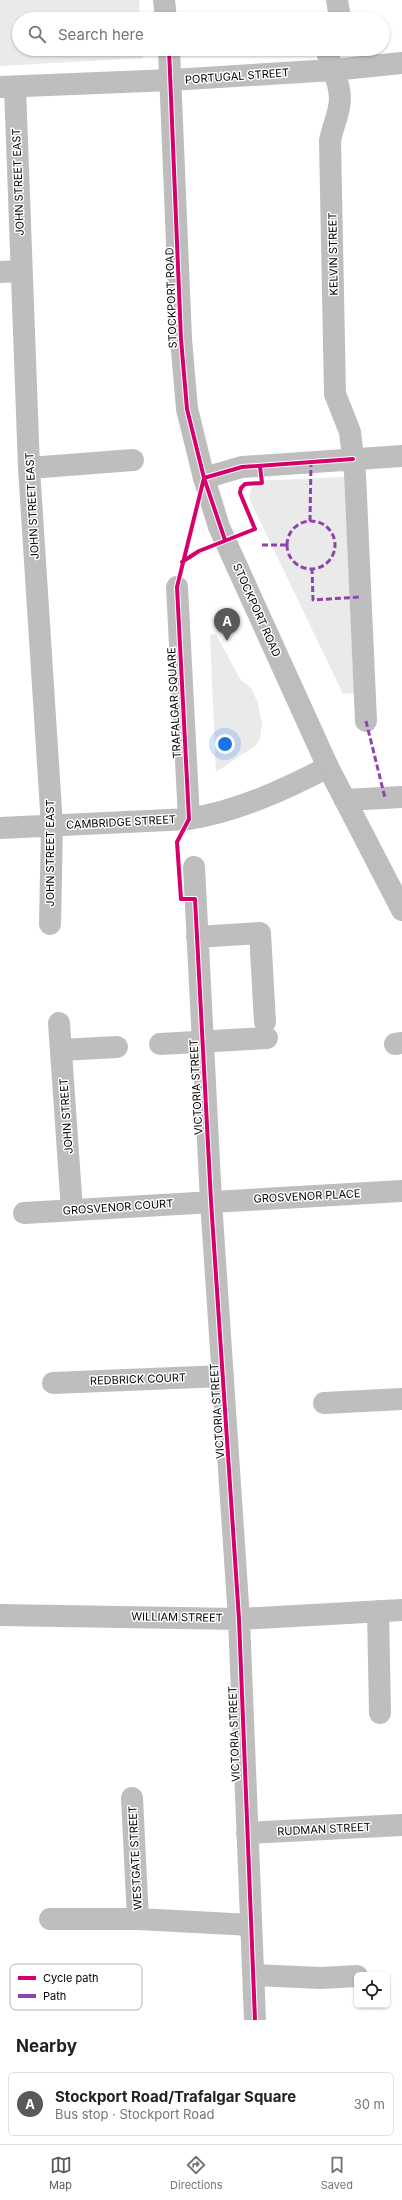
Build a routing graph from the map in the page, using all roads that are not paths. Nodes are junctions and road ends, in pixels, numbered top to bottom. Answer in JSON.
{"nodes":[{"id":1,"x":164,"y":0,"type":"edge"},
{"id":2,"x":337,"y":0,"type":"edge"},
{"id":3,"x":165,"y":12,"type":"edge"},
{"id":4,"x":339,"y":12,"type":"edge"},
{"id":5,"x":170,"y":56,"type":"edge"},
{"id":6,"x":328,"y":56,"type":"edge"},
{"id":7,"x":402,"y":63,"type":"edge"},
{"id":8,"x":333,"y":70,"type":"junction"},
{"id":9,"x":172,"y":80,"type":"junction"},
{"id":10,"x":7,"y":87,"type":"edge"},
{"id":11,"x":10,"y":271,"type":"edge"},
{"id":12,"x":402,"y":456,"type":"edge"},
{"id":13,"x":353,"y":459,"type":"junction"},
{"id":14,"x":133,"y":460,"type":"dead end"},
{"id":15,"x":29,"y":468,"type":"junction"},
{"id":16,"x":204,"y":478,"type":"junction"},
{"id":17,"x":177,"y":587,"type":"dead end"},
{"id":18,"x":366,"y":721,"type":"dead end"},
{"id":19,"x":328,"y":767,"type":"junction"},
{"id":20,"x":402,"y":797,"type":"edge"},
{"id":21,"x":345,"y":800,"type":"junction"},
{"id":22,"x":189,"y":818,"type":"junction"},
{"id":23,"x":52,"y":826,"type":"junction"},
{"id":24,"x":0,"y":828,"type":"edge"},
{"id":25,"x":194,"y":867,"type":"dead end"},
{"id":26,"x":402,"y":910,"type":"edge"},
{"id":27,"x":50,"y":924,"type":"dead end"},
{"id":28,"x":197,"y":937,"type":"junction"},
{"id":29,"x":59,"y":1022,"type":"dead end"},
{"id":30,"x":203,"y":1042,"type":"junction"},
{"id":31,"x":160,"y":1044,"type":"dead end"},
{"id":32,"x":118,"y":1047,"type":"dead end"},
{"id":33,"x":61,"y":1050,"type":"junction"},
{"id":34,"x":402,"y":1191,"type":"edge"},
{"id":35,"x":211,"y":1202,"type":"junction"},
{"id":36,"x":72,"y":1210,"type":"junction"},
{"id":37,"x":24,"y":1213,"type":"dead end"},
{"id":38,"x":223,"y":1376,"type":"junction"},
{"id":39,"x":53,"y":1383,"type":"dead end"},
{"id":40,"x":402,"y":1399,"type":"edge"},
{"id":41,"x":324,"y":1403,"type":"dead end"},
{"id":42,"x":402,"y":1610,"type":"edge"},
{"id":43,"x":378,"y":1611,"type":"junction"},
{"id":44,"x":0,"y":1615,"type":"edge"},
{"id":45,"x":239,"y":1619,"type":"junction"},
{"id":46,"x":380,"y":1713,"type":"dead end"},
{"id":47,"x":132,"y":1798,"type":"dead end"},
{"id":48,"x":402,"y":1825,"type":"edge"},
{"id":49,"x":246,"y":1833,"type":"junction"},
{"id":50,"x":50,"y":1919,"type":"dead end"},
{"id":51,"x":138,"y":1919,"type":"junction"},
{"id":52,"x":251,"y":1925,"type":"junction"},
{"id":53,"x":253,"y":1974,"type":"junction"},
{"id":54,"x":354,"y":1976,"type":"edge"},
{"id":55,"x":255,"y":2020,"type":"edge"}],
"edges":[{"from":1,"to":3,"type":"highway"},
{"from":2,"to":4,"type":"street"},
{"from":5,"to":9,"type":"highway","name":"STOCKPORT ROAD"},
{"from":6,"to":8,"type":"street","name":"KELVIN STREET"},
{"from":7,"to":8,"type":"street","name":"PORTUGAL STREET"},
{"from":8,"to":9,"type":"street","name":"PORTUGAL STREET"},
{"from":8,"to":13,"type":"street","name":"KELVIN STREET"},
{"from":9,"to":10,"type":"street","name":"PORTUGAL STREET"},
{"from":9,"to":16,"type":"highway","name":"STOCKPORT ROAD"},
{"from":10,"to":11,"type":"street","name":"JOHN STREET EAST"},
{"from":11,"to":15,"type":"street","name":"JOHN STREET EAST"},
{"from":12,"to":13,"type":"street"},
{"from":13,"to":16,"type":"street"},
{"from":13,"to":18,"type":"street"},
{"from":14,"to":15,"type":"street"},
{"from":15,"to":23,"type":"street","name":"JOHN STREET EAST"},
{"from":16,"to":19,"type":"highway","name":"STOCKPORT ROAD"},
{"from":17,"to":22,"type":"street","name":"TRAFALGAR SQUARE"},
{"from":19,"to":21,"type":"highway","name":"STOCKPORT ROAD"},
{"from":19,"to":22,"type":"street","name":"CAMBRIDGE STREET"},
{"from":20,"to":21,"type":"street"},
{"from":21,"to":26,"type":"highway","name":"STOCKPORT ROAD"},
{"from":22,"to":23,"type":"street","name":"CAMBRIDGE STREET"},
{"from":23,"to":24,"type":"street","name":"CAMBRIDGE STREET"},
{"from":23,"to":27,"type":"street","name":"JOHN STREET EAST"},
{"from":25,"to":28,"type":"street","name":"VICTORIA STREET"},
{"from":28,"to":30,"type":"street","name":"VICTORIA STREET"},
{"from":28,"to":30,"type":"street"},
{"from":29,"to":33,"type":"street","name":"JOHN STREET"},
{"from":30,"to":31,"type":"street"},
{"from":30,"to":35,"type":"street","name":"VICTORIA STREET"},
{"from":32,"to":33,"type":"street"},
{"from":33,"to":36,"type":"street","name":"JOHN STREET"},
{"from":34,"to":35,"type":"street","name":"GROSVENOR PLACE"},
{"from":35,"to":36,"type":"street","name":"GROSVENOR COURT"},
{"from":35,"to":38,"type":"street","name":"VICTORIA STREET"},
{"from":36,"to":37,"type":"street","name":"GROSVENOR COURT"},
{"from":38,"to":39,"type":"street","name":"REDBRICK COURT"},
{"from":38,"to":45,"type":"street","name":"VICTORIA STREET"},
{"from":40,"to":41,"type":"street"},
{"from":42,"to":43,"type":"street","name":"WILLIAM STREET"},
{"from":43,"to":45,"type":"street","name":"WILLIAM STREET"},
{"from":43,"to":46,"type":"street"},
{"from":44,"to":45,"type":"street","name":"WILLIAM STREET"},
{"from":45,"to":49,"type":"street","name":"VICTORIA STREET"},
{"from":47,"to":51,"type":"street","name":"WESTGATE STREET"},
{"from":48,"to":49,"type":"street","name":"RUDMAN STREET"},
{"from":49,"to":52,"type":"street","name":"VICTORIA STREET"},
{"from":50,"to":51,"type":"street","name":"WESTGATE STREET"},
{"from":51,"to":52,"type":"street","name":"WESTGATE STREET"},
{"from":52,"to":53,"type":"street","name":"VICTORIA STREET"},
{"from":53,"to":54,"type":"street"},
{"from":53,"to":55,"type":"street","name":"VICTORIA STREET"}]}
